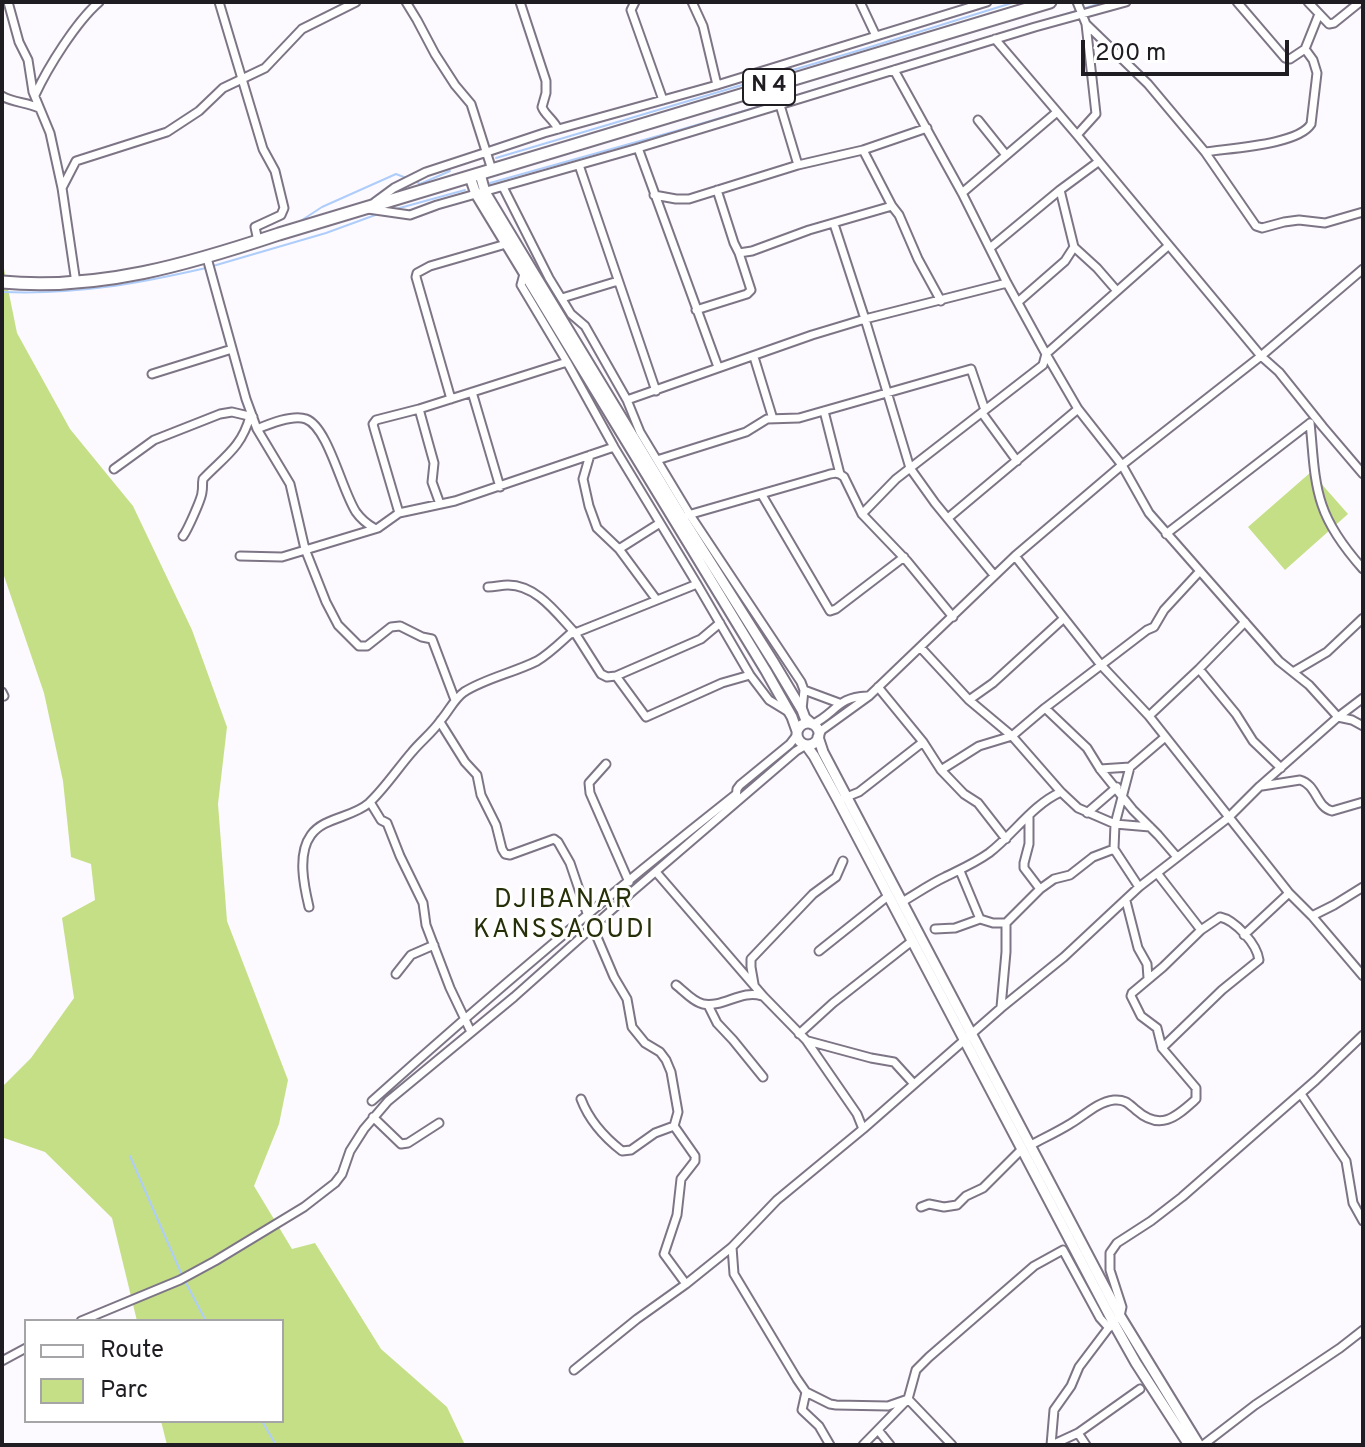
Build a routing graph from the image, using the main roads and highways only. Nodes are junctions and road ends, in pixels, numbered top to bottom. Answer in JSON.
{"nodes":[{"id":1,"x":1050,"y":2,"type":"edge"},
{"id":2,"x":481,"y":174,"type":"junction"},
{"id":3,"x":481,"y":193,"type":"junction"},
{"id":4,"x":528,"y":272,"type":"junction"},
{"id":5,"x":2,"y":282,"type":"edge"},
{"id":6,"x":774,"y":663,"type":"junction"},
{"id":7,"x":766,"y":671,"type":"junction"},
{"id":8,"x":812,"y":724,"type":"junction"},
{"id":9,"x":797,"y":733,"type":"junction"},
{"id":10,"x":819,"y":736,"type":"junction"},
{"id":11,"x":806,"y":745,"type":"junction"},
{"id":12,"x":842,"y":798,"type":"junction"},
{"id":13,"x":968,"y":1038,"type":"junction"},
{"id":14,"x":1026,"y":1147,"type":"junction"},
{"id":15,"x":1114,"y":1322,"type":"junction"},
{"id":16,"x":1189,"y":1445,"type":"edge"},
{"id":17,"x":1201,"y":1445,"type":"edge"}],
"edges":[{"from":1,"to":2,"type":"highway","number":"N 4"},
{"from":2,"to":3,"type":"main road"},
{"from":2,"to":5,"type":"highway","number":"N 4"},
{"from":3,"to":4,"type":"main road"},
{"from":3,"to":4,"type":"main road"},
{"from":4,"to":6,"type":"main road"},
{"from":4,"to":7,"type":"main road"},
{"from":6,"to":7,"type":"main road"},
{"from":6,"to":8,"type":"main road"},
{"from":7,"to":9,"type":"main road"},
{"from":8,"to":9,"type":"main road"},
{"from":8,"to":10,"type":"main road"},
{"from":9,"to":11,"type":"main road"},
{"from":10,"to":11,"type":"main road"},
{"from":10,"to":12,"type":"main road"},
{"from":11,"to":12,"type":"main road"},
{"from":12,"to":13,"type":"main road"},
{"from":12,"to":13,"type":"main road"},
{"from":13,"to":14,"type":"main road"},
{"from":14,"to":15,"type":"main road"},
{"from":14,"to":15,"type":"main road"},
{"from":15,"to":16,"type":"main road"},
{"from":15,"to":17,"type":"main road"}]}
